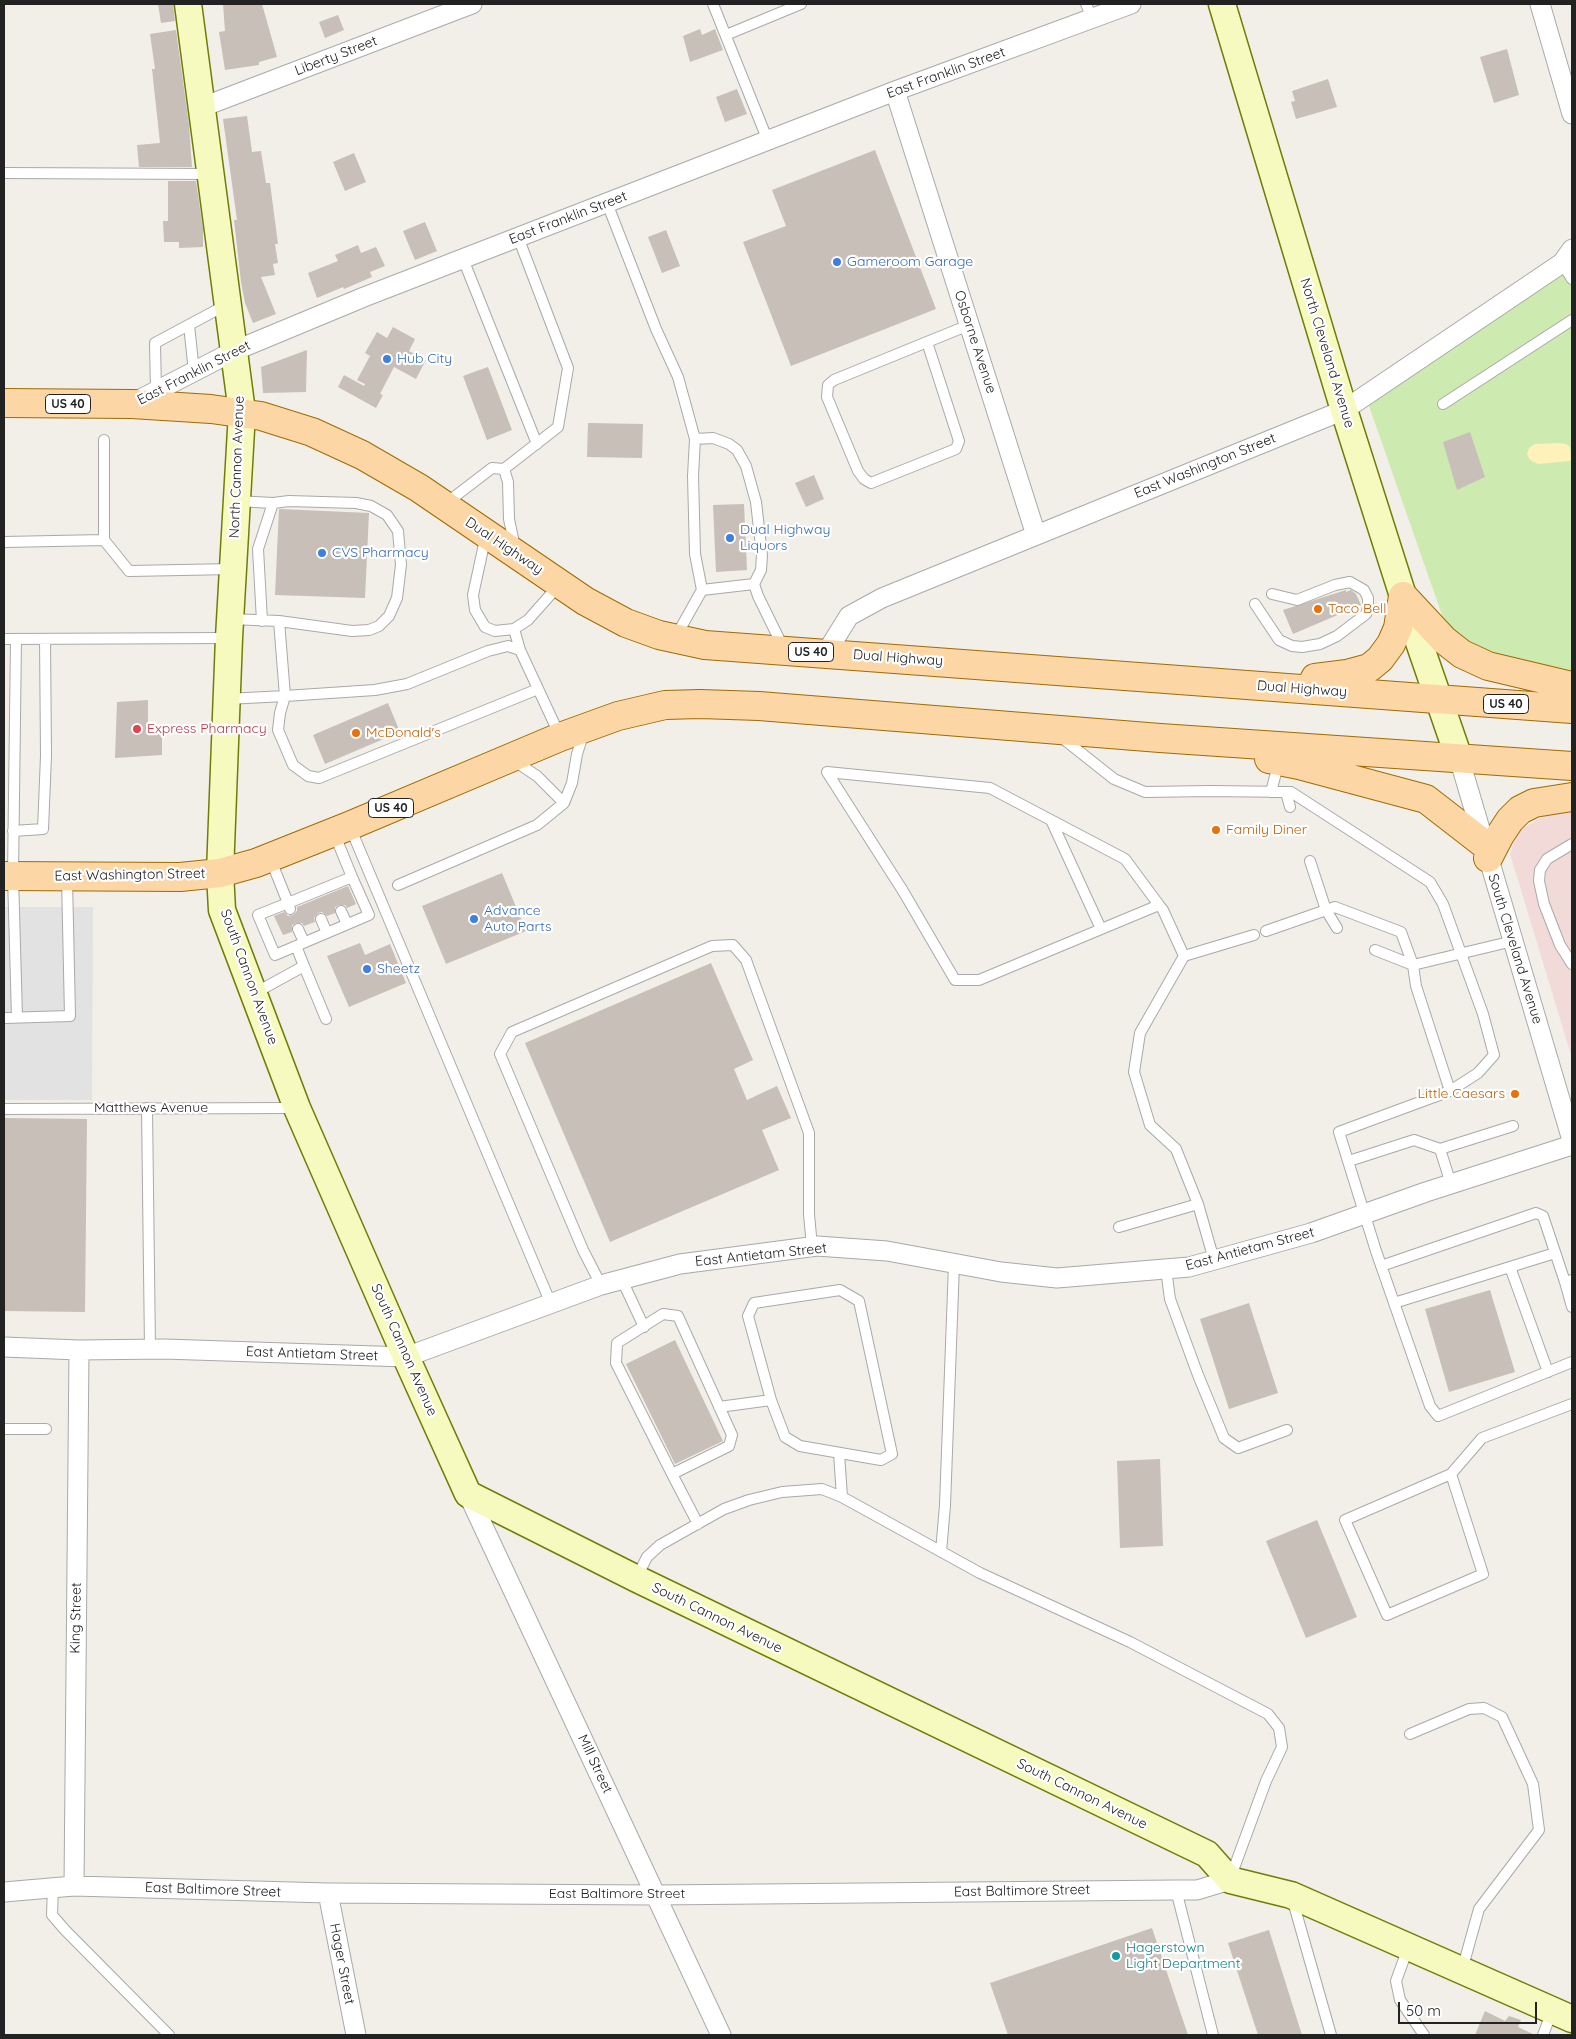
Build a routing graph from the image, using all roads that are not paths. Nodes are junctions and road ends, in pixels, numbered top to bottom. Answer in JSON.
{"nodes":[{"id":1,"x":188,"y":4,"type":"edge"},
{"id":2,"x":472,"y":4,"type":"edge"},
{"id":3,"x":713,"y":4,"type":"edge"},
{"id":4,"x":801,"y":4,"type":"edge"},
{"id":5,"x":1131,"y":4,"type":"edge"},
{"id":6,"x":1222,"y":4,"type":"edge"},
{"id":7,"x":1540,"y":4,"type":"edge"},
{"id":8,"x":1089,"y":11,"type":"edge"},
{"id":9,"x":726,"y":35,"type":"junction"},
{"id":10,"x":895,"y":91,"type":"junction"},
{"id":11,"x":200,"y":108,"type":"junction"},
{"id":12,"x":1572,"y":114,"type":"edge"},
{"id":13,"x":768,"y":140,"type":"junction"},
{"id":14,"x":4,"y":173,"type":"edge"},
{"id":15,"x":210,"y":174,"type":"junction"},
{"id":16,"x":607,"y":203,"type":"junction"},
{"id":17,"x":518,"y":237,"type":"junction"},
{"id":18,"x":1567,"y":256,"type":"edge"},
{"id":19,"x":463,"y":259,"type":"junction"},
{"id":20,"x":1572,"y":279,"type":"edge"},
{"id":21,"x":228,"y":304,"type":"junction"},
{"id":22,"x":1572,"y":320,"type":"edge"},
{"id":23,"x":189,"y":325,"type":"junction"},
{"id":24,"x":969,"y":325,"type":"junction"},
{"id":25,"x":927,"y":342,"type":"junction"},
{"id":26,"x":234,"y":351,"type":"junction"},
{"id":27,"x":194,"y":372,"type":"junction"},
{"id":28,"x":156,"y":391,"type":"junction"},
{"id":29,"x":4,"y":403,"type":"edge"},
{"id":30,"x":132,"y":404,"type":"junction"},
{"id":31,"x":1443,"y":404,"type":"dead end"},
{"id":32,"x":1344,"y":410,"type":"junction"},
{"id":33,"x":242,"y":412,"type":"junction"},
{"id":34,"x":695,"y":439,"type":"junction"},
{"id":35,"x":104,"y":440,"type":"dead end"},
{"id":36,"x":537,"y":444,"type":"junction"},
{"id":37,"x":504,"y":469,"type":"junction"},
{"id":38,"x":236,"y":501,"type":"junction"},
{"id":39,"x":273,"y":503,"type":"junction"},
{"id":40,"x":443,"y":505,"type":"junction"},
{"id":41,"x":486,"y":534,"type":"junction"},
{"id":42,"x":1036,"y":534,"type":"junction"},
{"id":43,"x":104,"y":540,"type":"junction"},
{"id":44,"x":4,"y":542,"type":"edge"},
{"id":45,"x":517,"y":554,"type":"junction"},
{"id":46,"x":233,"y":569,"type":"junction"},
{"id":47,"x":560,"y":584,"type":"junction"},
{"id":48,"x":754,"y":584,"type":"junction"},
{"id":49,"x":702,"y":590,"type":"junction"},
{"id":50,"x":1272,"y":594,"type":"dead end"},
{"id":51,"x":1403,"y":596,"type":"junction"},
{"id":52,"x":1255,"y":604,"type":"dead end"},
{"id":53,"x":262,"y":621,"type":"junction"},
{"id":54,"x":279,"y":621,"type":"junction"},
{"id":55,"x":229,"y":628,"type":"junction"},
{"id":56,"x":514,"y":629,"type":"junction"},
{"id":57,"x":4,"y":639,"type":"edge"},
{"id":58,"x":16,"y":639,"type":"junction"},
{"id":59,"x":45,"y":639,"type":"junction"},
{"id":60,"x":675,"y":639,"type":"junction"},
{"id":61,"x":520,"y":650,"type":"junction"},
{"id":62,"x":784,"y":650,"type":"junction"},
{"id":63,"x":826,"y":653,"type":"junction"},
{"id":64,"x":1252,"y":685,"type":"junction"},
{"id":65,"x":1572,"y":686,"type":"edge"},
{"id":66,"x":538,"y":690,"type":"junction"},
{"id":67,"x":286,"y":696,"type":"junction"},
{"id":68,"x":227,"y":699,"type":"junction"},
{"id":69,"x":1439,"y":700,"type":"junction"},
{"id":70,"x":1572,"y":709,"type":"edge"},
{"id":71,"x":586,"y":727,"type":"junction"},
{"id":72,"x":1051,"y":729,"type":"junction"},
{"id":73,"x":560,"y":737,"type":"junction"},
{"id":74,"x":1160,"y":738,"type":"junction"},
{"id":75,"x":510,"y":758,"type":"junction"},
{"id":76,"x":1458,"y":758,"type":"junction"},
{"id":77,"x":1280,"y":761,"type":"junction"},
{"id":78,"x":1572,"y":766,"type":"edge"},
{"id":79,"x":1270,"y":792,"type":"junction"},
{"id":80,"x":1286,"y":792,"type":"junction"},
{"id":81,"x":1572,"y":797,"type":"edge"},
{"id":82,"x":564,"y":802,"type":"junction"},
{"id":83,"x":1290,"y":807,"type":"dead end"},
{"id":84,"x":1051,"y":820,"type":"junction"},
{"id":85,"x":342,"y":829,"type":"junction"},
{"id":86,"x":13,"y":831,"type":"junction"},
{"id":87,"x":1572,"y":844,"type":"edge"},
{"id":88,"x":1486,"y":851,"type":"junction"},
{"id":89,"x":270,"y":857,"type":"junction"},
{"id":90,"x":1310,"y":862,"type":"dead end"},
{"id":91,"x":220,"y":873,"type":"junction"},
{"id":92,"x":8,"y":876,"type":"edge"},
{"id":93,"x":67,"y":876,"type":"junction"},
{"id":94,"x":352,"y":877,"type":"junction"},
{"id":95,"x":398,"y":884,"type":"dead end"},
{"id":96,"x":1160,"y":905,"type":"junction"},
{"id":97,"x":289,"y":906,"type":"junction"},
{"id":98,"x":1326,"y":910,"type":"junction"},
{"id":99,"x":341,"y":911,"type":"dead end"},
{"id":100,"x":321,"y":919,"type":"dead end"},
{"id":101,"x":347,"y":924,"type":"junction"},
{"id":102,"x":1337,"y":928,"type":"dead end"},
{"id":103,"x":298,"y":929,"type":"dead end"},
{"id":104,"x":1101,"y":929,"type":"junction"},
{"id":105,"x":1266,"y":931,"type":"dead end"},
{"id":106,"x":327,"y":933,"type":"junction"},
{"id":107,"x":1254,"y":935,"type":"dead end"},
{"id":108,"x":1513,"y":941,"type":"junction"},
{"id":109,"x":300,"y":944,"type":"junction"},
{"id":110,"x":1375,"y":950,"type":"dead end"},
{"id":111,"x":1460,"y":954,"type":"junction"},
{"id":112,"x":1184,"y":956,"type":"junction"},
{"id":113,"x":1572,"y":964,"type":"edge"},
{"id":114,"x":304,"y":966,"type":"junction"},
{"id":115,"x":1413,"y":966,"type":"junction"},
{"id":116,"x":254,"y":993,"type":"junction"},
{"id":117,"x":4,"y":1018,"type":"edge"},
{"id":118,"x":17,"y":1018,"type":"junction"},
{"id":119,"x":326,"y":1019,"type":"dead end"},
{"id":120,"x":1450,"y":1091,"type":"junction"},
{"id":121,"x":146,"y":1108,"type":"junction"},
{"id":122,"x":297,"y":1108,"type":"junction"},
{"id":123,"x":4,"y":1109,"type":"edge"},
{"id":124,"x":1513,"y":1126,"type":"dead end"},
{"id":125,"x":1572,"y":1140,"type":"edge"},
{"id":126,"x":1572,"y":1145,"type":"edge"},
{"id":127,"x":1440,"y":1150,"type":"junction"},
{"id":128,"x":1349,"y":1161,"type":"junction"},
{"id":129,"x":1451,"y":1184,"type":"junction"},
{"id":130,"x":1198,"y":1204,"type":"junction"},
{"id":131,"x":1366,"y":1214,"type":"junction"},
{"id":132,"x":1119,"y":1227,"type":"dead end"},
{"id":133,"x":812,"y":1247,"type":"junction"},
{"id":134,"x":1555,"y":1253,"type":"junction"},
{"id":135,"x":1214,"y":1260,"type":"junction"},
{"id":136,"x":954,"y":1264,"type":"junction"},
{"id":137,"x":1381,"y":1266,"type":"junction"},
{"id":138,"x":1510,"y":1267,"type":"junction"},
{"id":139,"x":1166,"y":1268,"type":"junction"},
{"id":140,"x":622,"y":1280,"type":"junction"},
{"id":141,"x":1568,"y":1281,"type":"edge"},
{"id":142,"x":601,"y":1285,"type":"junction"},
{"id":143,"x":1394,"y":1303,"type":"junction"},
{"id":144,"x":551,"y":1304,"type":"junction"},
{"id":145,"x":1572,"y":1307,"type":"edge"},
{"id":146,"x":644,"y":1326,"type":"junction"},
{"id":147,"x":4,"y":1348,"type":"edge"},
{"id":148,"x":150,"y":1349,"type":"junction"},
{"id":149,"x":79,"y":1350,"type":"junction"},
{"id":150,"x":406,"y":1357,"type":"junction"},
{"id":151,"x":1572,"y":1362,"type":"edge"},
{"id":152,"x":1548,"y":1372,"type":"junction"},
{"id":153,"x":771,"y":1400,"type":"junction"},
{"id":154,"x":1572,"y":1404,"type":"edge"},
{"id":155,"x":719,"y":1407,"type":"junction"},
{"id":156,"x":4,"y":1429,"type":"edge"},
{"id":157,"x":46,"y":1429,"type":"dead end"},
{"id":158,"x":1288,"y":1430,"type":"dead end"},
{"id":159,"x":839,"y":1453,"type":"junction"},
{"id":160,"x":672,"y":1474,"type":"junction"},
{"id":161,"x":1451,"y":1474,"type":"junction"},
{"id":162,"x":468,"y":1494,"type":"junction"},
{"id":163,"x":842,"y":1497,"type":"junction"},
{"id":164,"x":698,"y":1524,"type":"junction"},
{"id":165,"x":941,"y":1552,"type":"junction"},
{"id":166,"x":636,"y":1579,"type":"junction"},
{"id":167,"x":1410,"y":1734,"type":"dead end"},
{"id":168,"x":1230,"y":1880,"type":"junction"},
{"id":169,"x":74,"y":1886,"type":"junction"},
{"id":170,"x":53,"y":1888,"type":"junction"},
{"id":171,"x":1176,"y":1890,"type":"junction"},
{"id":172,"x":4,"y":1892,"type":"edge"},
{"id":173,"x":328,"y":1894,"type":"junction"},
{"id":174,"x":656,"y":1895,"type":"junction"},
{"id":175,"x":1291,"y":1895,"type":"junction"},
{"id":176,"x":1409,"y":1947,"type":"junction"},
{"id":177,"x":1462,"y":1971,"type":"junction"},
{"id":178,"x":1562,"y":2014,"type":"edge"},
{"id":179,"x":169,"y":2035,"type":"edge"},
{"id":180,"x":356,"y":2035,"type":"edge"},
{"id":181,"x":721,"y":2035,"type":"edge"},
{"id":182,"x":1213,"y":2035,"type":"edge"},
{"id":183,"x":1331,"y":2035,"type":"edge"},
{"id":184,"x":1424,"y":2035,"type":"edge"},
{"id":185,"x":1543,"y":2035,"type":"edge"}],
"edges":[{"from":1,"to":11,"type":"street","name":"North Cannon Avenue"},
{"from":2,"to":11,"type":"street","name":"Liberty Street"},
{"from":3,"to":9,"type":"lane"},
{"from":4,"to":9,"type":"lane"},
{"from":5,"to":8,"type":"street","name":"East Franklin Street"},
{"from":6,"to":32,"type":"street","name":"North Cleveland Avenue"},
{"from":7,"to":12,"type":"street"},
{"from":8,"to":10,"type":"street","name":"East Franklin Street"},
{"from":9,"to":13,"type":"lane"},
{"from":10,"to":13,"type":"street","name":"East Franklin Street"},
{"from":10,"to":24,"type":"street","name":"Osborne Avenue"},
{"from":11,"to":15,"type":"street","name":"North Cannon Avenue"},
{"from":13,"to":16,"type":"street","name":"East Franklin Street"},
{"from":14,"to":15,"type":"lane"},
{"from":15,"to":21,"type":"street","name":"North Cannon Avenue"},
{"from":16,"to":17,"type":"street","name":"East Franklin Street"},
{"from":16,"to":34,"type":"lane"},
{"from":17,"to":19,"type":"street","name":"East Franklin Street"},
{"from":17,"to":36,"type":"lane"},
{"from":18,"to":20,"type":"lane"},
{"from":18,"to":32,"type":"street","name":"East Washington Street"},
{"from":19,"to":26,"type":"street","name":"East Franklin Street"},
{"from":19,"to":36,"type":"lane"},
{"from":21,"to":23,"type":"lane"},
{"from":21,"to":26,"type":"street","name":"North Cannon Avenue"},
{"from":22,"to":31,"type":"lane"},
{"from":23,"to":27,"type":"lane"},
{"from":23,"to":28,"type":"lane"},
{"from":24,"to":25,"type":"lane"},
{"from":24,"to":42,"type":"street","name":"Osborne Avenue"},
{"from":25,"to":25,"type":"lane"},
{"from":26,"to":27,"type":"street","name":"East Franklin Street"},
{"from":26,"to":33,"type":"street","name":"North Cannon Avenue"},
{"from":27,"to":28,"type":"street","name":"East Franklin Street"},
{"from":28,"to":30,"type":"street","name":"East Franklin Street"},
{"from":29,"to":30,"type":"main road","name":"East Franklin Street","number":"US 40"},
{"from":30,"to":33,"type":"main road","name":"Dual Highway","number":"US 40"},
{"from":32,"to":42,"type":"street","name":"East Washington Street"},
{"from":32,"to":51,"type":"street","name":"North Cleveland Avenue"},
{"from":33,"to":38,"type":"street","name":"North Cannon Avenue"},
{"from":33,"to":40,"type":"main road","name":"Dual Highway","number":"US 40"},
{"from":34,"to":48,"type":"lane"},
{"from":34,"to":49,"type":"lane"},
{"from":35,"to":43,"type":"lane"},
{"from":36,"to":37,"type":"lane"},
{"from":37,"to":40,"type":"lane"},
{"from":37,"to":45,"type":"lane"},
{"from":38,"to":39,"type":"lane"},
{"from":38,"to":46,"type":"street","name":"North Cannon Avenue"},
{"from":39,"to":53,"type":"lane"},
{"from":39,"to":54,"type":"lane"},
{"from":40,"to":41,"type":"main road","name":"Dual Highway","number":"US 40"},
{"from":41,"to":45,"type":"main road","name":"Dual Highway","number":"US 40"},
{"from":41,"to":56,"type":"lane"},
{"from":42,"to":63,"type":"street","name":"East Washington Street"},
{"from":43,"to":44,"type":"lane"},
{"from":43,"to":46,"type":"lane"},
{"from":45,"to":47,"type":"main road","name":"Dual Highway","number":"US 40"},
{"from":46,"to":55,"type":"street","name":"North Cannon Avenue"},
{"from":47,"to":56,"type":"lane"},
{"from":47,"to":60,"type":"main road","name":"Dual Highway","number":"US 40"},
{"from":48,"to":49,"type":"lane"},
{"from":48,"to":62,"type":"lane"},
{"from":49,"to":60,"type":"lane"},
{"from":50,"to":52,"type":"lane"},
{"from":51,"to":64,"type":"main road"},
{"from":51,"to":65,"type":"main road"},
{"from":51,"to":69,"type":"street","name":"North Cleveland Avenue"},
{"from":53,"to":54,"type":"lane"},
{"from":53,"to":55,"type":"lane"},
{"from":54,"to":67,"type":"lane"},
{"from":55,"to":59,"type":"lane"},
{"from":55,"to":68,"type":"street","name":"North Cannon Avenue"},
{"from":56,"to":61,"type":"lane"},
{"from":57,"to":58,"type":"lane"},
{"from":58,"to":59,"type":"lane"},
{"from":58,"to":86,"type":"lane"},
{"from":59,"to":86,"type":"lane"},
{"from":60,"to":62,"type":"main road","name":"Dual Highway","number":"US 40"},
{"from":61,"to":66,"type":"lane"},
{"from":61,"to":67,"type":"lane"},
{"from":62,"to":63,"type":"main road","name":"Dual Highway","number":"US 40"},
{"from":63,"to":64,"type":"main road","name":"Dual Highway","number":"US 40"},
{"from":64,"to":69,"type":"main road","name":"Dual Highway","number":"US 40"},
{"from":66,"to":67,"type":"lane"},
{"from":66,"to":73,"type":"lane"},
{"from":67,"to":68,"type":"lane"},
{"from":68,"to":91,"type":"street","name":"North Cannon Avenue"},
{"from":69,"to":70,"type":"main road","name":"Dual Highway","number":"US 40"},
{"from":69,"to":76,"type":"street","name":"North Cleveland Avenue"},
{"from":71,"to":72,"type":"main road","number":"US 40"},
{"from":71,"to":73,"type":"main road","number":"US 40"},
{"from":71,"to":82,"type":"lane"},
{"from":72,"to":74,"type":"main road","number":"US 40"},
{"from":72,"to":79,"type":"lane"},
{"from":73,"to":75,"type":"main road","name":"East Washington Street","number":"US 40"},
{"from":74,"to":76,"type":"main road","number":"US 40"},
{"from":74,"to":77,"type":"main road"},
{"from":75,"to":82,"type":"lane"},
{"from":75,"to":85,"type":"main road","name":"East Washington Street","number":"US 40"},
{"from":76,"to":78,"type":"main road","number":"US 40"},
{"from":76,"to":88,"type":"street","name":"South Cleveland Avenue"},
{"from":77,"to":79,"type":"lane"},
{"from":77,"to":88,"type":"main road"},
{"from":79,"to":80,"type":"lane"},
{"from":80,"to":83,"type":"lane"},
{"from":80,"to":111,"type":"lane"},
{"from":81,"to":88,"type":"main road"},
{"from":82,"to":95,"type":"lane"},
{"from":84,"to":96,"type":"lane"},
{"from":84,"to":104,"type":"lane"},
{"from":84,"to":104,"type":"lane"},
{"from":85,"to":89,"type":"main road","name":"East Washington Street","number":"US 40"},
{"from":85,"to":94,"type":"lane"},
{"from":85,"to":144,"type":"lane"},
{"from":86,"to":92,"type":"lane"},
{"from":87,"to":113,"type":"lane"},
{"from":88,"to":108,"type":"street","name":"South Cleveland Avenue"},
{"from":89,"to":91,"type":"main road","name":"East Washington Street","number":"US 40"},
{"from":89,"to":97,"type":"lane"},
{"from":90,"to":98,"type":"lane"},
{"from":91,"to":93,"type":"main road","name":"East Washington Street","number":"US 40"},
{"from":91,"to":116,"type":"street","name":"South Cannon Avenue"},
{"from":92,"to":93,"type":"main road","name":"East Washington Street","number":"US 40"},
{"from":92,"to":118,"type":"lane"},
{"from":93,"to":118,"type":"lane"},
{"from":94,"to":97,"type":"lane"},
{"from":94,"to":101,"type":"lane"},
{"from":96,"to":104,"type":"lane"},
{"from":96,"to":112,"type":"lane"},
{"from":97,"to":109,"type":"lane"},
{"from":98,"to":102,"type":"lane"},
{"from":98,"to":105,"type":"lane"},
{"from":98,"to":115,"type":"lane"},
{"from":99,"to":101,"type":"lane"},
{"from":100,"to":106,"type":"lane"},
{"from":101,"to":106,"type":"lane"},
{"from":103,"to":109,"type":"lane"},
{"from":106,"to":109,"type":"lane"},
{"from":107,"to":112,"type":"lane"},
{"from":108,"to":111,"type":"lane"},
{"from":108,"to":125,"type":"street","name":"South Cleveland Avenue"},
{"from":109,"to":114,"type":"lane"},
{"from":110,"to":115,"type":"lane"},
{"from":111,"to":115,"type":"lane"},
{"from":111,"to":120,"type":"lane"},
{"from":112,"to":130,"type":"lane"},
{"from":114,"to":116,"type":"lane"},
{"from":114,"to":119,"type":"lane"},
{"from":115,"to":120,"type":"lane"},
{"from":116,"to":122,"type":"street","name":"South Cannon Avenue"},
{"from":117,"to":118,"type":"lane"},
{"from":120,"to":128,"type":"lane"},
{"from":121,"to":122,"type":"lane","name":"Matthews Avenue"},
{"from":121,"to":123,"type":"lane","name":"Matthews Avenue"},
{"from":121,"to":148,"type":"lane"},
{"from":122,"to":150,"type":"street","name":"South Cannon Avenue"},
{"from":124,"to":127,"type":"lane"},
{"from":126,"to":129,"type":"street","name":"East Antietam Street"},
{"from":127,"to":128,"type":"lane"},
{"from":127,"to":129,"type":"lane"},
{"from":128,"to":131,"type":"lane"},
{"from":129,"to":131,"type":"street","name":"East Antietam Street"},
{"from":130,"to":132,"type":"lane"},
{"from":130,"to":135,"type":"lane"},
{"from":131,"to":135,"type":"street","name":"East Antietam Street"},
{"from":131,"to":137,"type":"lane"},
{"from":133,"to":136,"type":"street","name":"East Antietam Street"},
{"from":133,"to":140,"type":"street","name":"East Antietam Street"},
{"from":133,"to":142,"type":"lane"},
{"from":134,"to":137,"type":"lane"},
{"from":134,"to":138,"type":"lane"},
{"from":134,"to":141,"type":"lane"},
{"from":135,"to":139,"type":"street","name":"East Antietam Street"},
{"from":136,"to":139,"type":"street","name":"East Antietam Street"},
{"from":136,"to":165,"type":"lane"},
{"from":137,"to":143,"type":"lane"},
{"from":138,"to":143,"type":"lane"},
{"from":138,"to":152,"type":"lane"},
{"from":139,"to":158,"type":"lane"},
{"from":140,"to":142,"type":"street","name":"East Antietam Street"},
{"from":140,"to":146,"type":"lane"},
{"from":141,"to":145,"type":"lane"},
{"from":142,"to":144,"type":"street","name":"East Antietam Street"},
{"from":143,"to":152,"type":"lane"},
{"from":144,"to":150,"type":"street","name":"East Antietam Street"},
{"from":146,"to":155,"type":"lane"},
{"from":146,"to":160,"type":"lane"},
{"from":147,"to":149,"type":"street","name":"East Antietam Street"},
{"from":148,"to":149,"type":"street","name":"East Antietam Street"},
{"from":148,"to":150,"type":"street","name":"East Antietam Street"},
{"from":149,"to":169,"type":"street","name":"King Street"},
{"from":150,"to":162,"type":"street","name":"South Cannon Avenue"},
{"from":151,"to":152,"type":"lane"},
{"from":153,"to":155,"type":"lane"},
{"from":153,"to":159,"type":"lane"},
{"from":153,"to":159,"type":"lane"},
{"from":154,"to":161,"type":"lane"},
{"from":155,"to":160,"type":"lane"},
{"from":156,"to":157,"type":"lane"},
{"from":159,"to":163,"type":"lane"},
{"from":160,"to":164,"type":"lane"},
{"from":161,"to":161,"type":"lane"},
{"from":162,"to":166,"type":"street","name":"South Cannon Avenue"},
{"from":162,"to":174,"type":"street","name":"Mill Street"},
{"from":163,"to":164,"type":"lane"},
{"from":163,"to":165,"type":"lane"},
{"from":164,"to":166,"type":"lane"},
{"from":165,"to":168,"type":"lane"},
{"from":166,"to":168,"type":"street","name":"South Cannon Avenue"},
{"from":167,"to":177,"type":"lane"},
{"from":168,"to":171,"type":"street","name":"East Baltimore Street"},
{"from":168,"to":175,"type":"street"},
{"from":169,"to":170,"type":"street","name":"East Baltimore Street"},
{"from":169,"to":173,"type":"street","name":"East Baltimore Street"},
{"from":170,"to":172,"type":"street","name":"East Baltimore Street"},
{"from":170,"to":179,"type":"lane"},
{"from":171,"to":174,"type":"street","name":"East Baltimore Street"},
{"from":171,"to":182,"type":"lane"},
{"from":173,"to":174,"type":"street","name":"East Baltimore Street"},
{"from":173,"to":180,"type":"street","name":"Hager Street"},
{"from":174,"to":181,"type":"street","name":"Mill Street"},
{"from":175,"to":176,"type":"street"},
{"from":175,"to":183,"type":"lane"},
{"from":176,"to":177,"type":"street"},
{"from":176,"to":184,"type":"lane"},
{"from":177,"to":178,"type":"street"},
{"from":178,"to":185,"type":"lane"}]}
